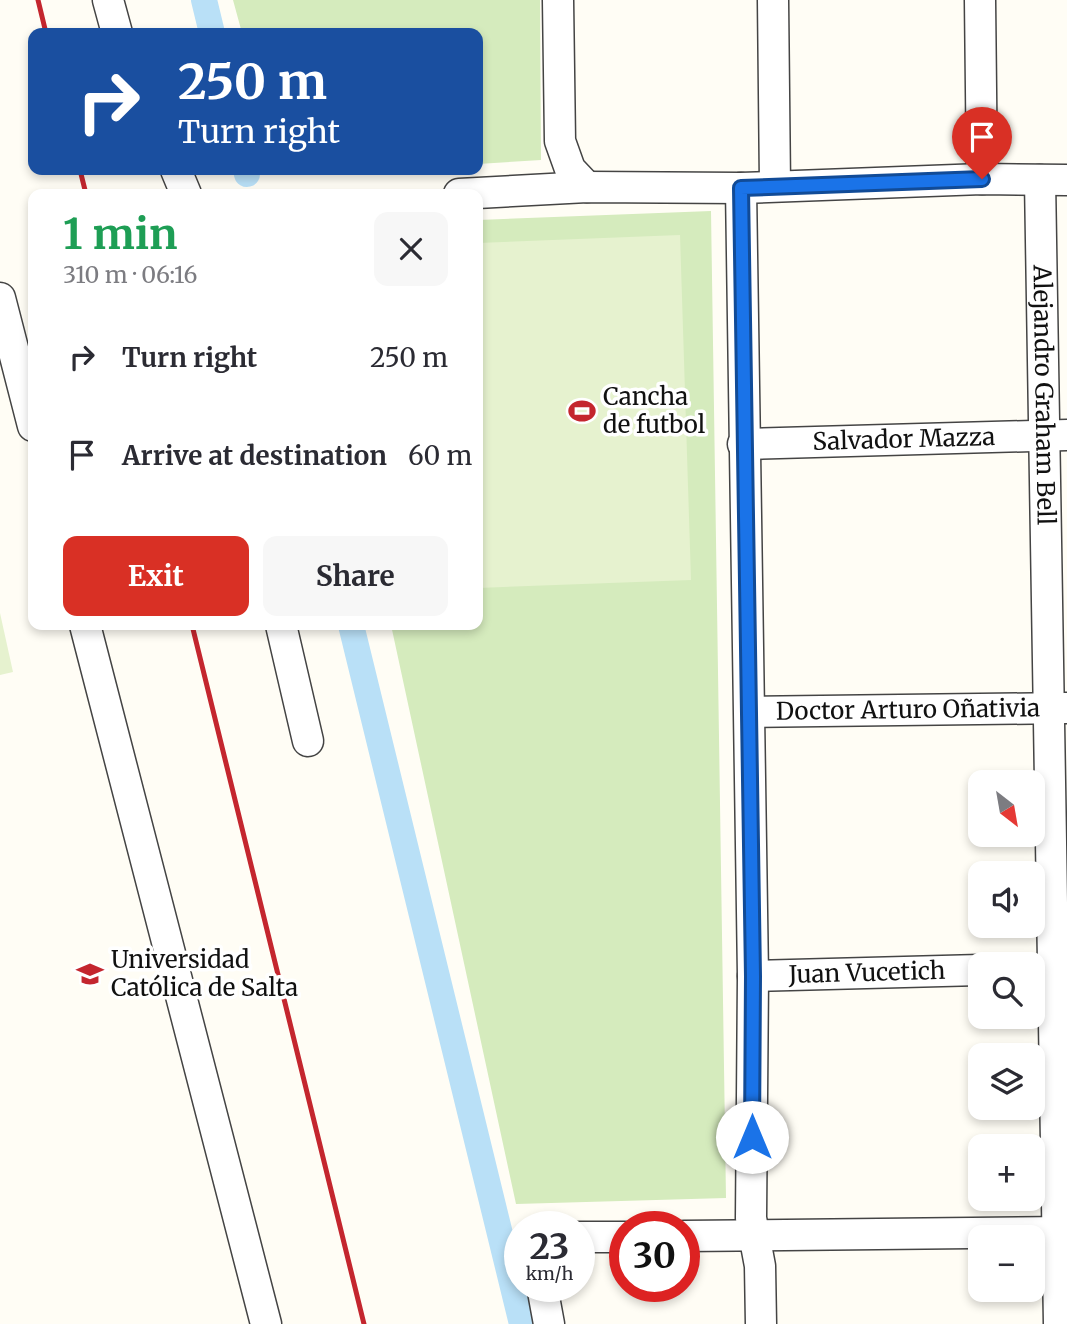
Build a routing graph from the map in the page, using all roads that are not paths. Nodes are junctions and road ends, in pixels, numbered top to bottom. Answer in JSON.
{"nodes":[{"id":1,"x":108,"y":0,"type":"edge"},
{"id":2,"x":558,"y":0,"type":"edge"},
{"id":3,"x":773,"y":0,"type":"edge"},
{"id":4,"x":980,"y":0,"type":"edge"},
{"id":5,"x":116,"y":28,"type":"edge"},
{"id":6,"x":982,"y":179,"type":"junction"},
{"id":7,"x":1053,"y":180,"type":"edge"},
{"id":8,"x":775,"y":185,"type":"junction"},
{"id":9,"x":587,"y":187,"type":"junction"},
{"id":10,"x":741,"y":188,"type":"junction"},
{"id":11,"x":483,"y":193,"type":"edge"},
{"id":12,"x":0,"y":298,"type":"edge"},
{"id":13,"x":28,"y":407,"type":"edge"},
{"id":14,"x":1056,"y":435,"type":"edge"},
{"id":15,"x":743,"y":444,"type":"junction"},
{"id":16,"x":86,"y":630,"type":"edge"},
{"id":17,"x":282,"y":630,"type":"edge"},
{"id":18,"x":1059,"y":708,"type":"edge"},
{"id":19,"x":750,"y":712,"type":"junction"},
{"id":20,"x":308,"y":741,"type":"dead end"},
{"id":21,"x":1051,"y":969,"type":"edge"},
{"id":22,"x":968,"y":971,"type":"edge"},
{"id":23,"x":753,"y":976,"type":"junction"},
{"id":24,"x":1063,"y":1232,"type":"edge"},
{"id":25,"x":754,"y":1235,"type":"junction"},
{"id":26,"x":700,"y":1236,"type":"edge"},
{"id":27,"x":545,"y":1302,"type":"edge"},
{"id":28,"x":266,"y":1324,"type":"edge"},
{"id":29,"x":549,"y":1324,"type":"edge"},
{"id":30,"x":761,"y":1324,"type":"edge"},
{"id":31,"x":1059,"y":1324,"type":"edge"}],
"edges":[{"from":1,"to":5,"type":"street"},
{"from":2,"to":9,"type":"street"},
{"from":3,"to":8,"type":"street"},
{"from":4,"to":6,"type":"street"},
{"from":6,"to":7,"type":"street"},
{"from":6,"to":8,"type":"street"},
{"from":7,"to":14,"type":"street","name":"Alejandro Graham Bell"},
{"from":8,"to":10,"type":"street"},
{"from":9,"to":10,"type":"street"},
{"from":9,"to":11,"type":"street"},
{"from":10,"to":15,"type":"street"},
{"from":12,"to":13,"type":"street"},
{"from":14,"to":15,"type":"street","name":"Salvador Mazza"},
{"from":14,"to":18,"type":"street","name":"Alejandro Graham Bell"},
{"from":15,"to":19,"type":"street"},
{"from":16,"to":28,"type":"street"},
{"from":17,"to":20,"type":"street"},
{"from":18,"to":19,"type":"street","name":"Doctor Arturo Oñativia"},
{"from":18,"to":21,"type":"street","name":"Alejandro Graham Bell"},
{"from":19,"to":23,"type":"street"},
{"from":21,"to":24,"type":"street","name":"Alejandro Graham Bell"},
{"from":22,"to":23,"type":"street","name":"Juan Vucetich"},
{"from":23,"to":25,"type":"street"},
{"from":24,"to":25,"type":"street"},
{"from":24,"to":31,"type":"street","name":"Alejandro Graham Bell"},
{"from":25,"to":26,"type":"street"},
{"from":25,"to":30,"type":"street"},
{"from":27,"to":29,"type":"street"}]}
